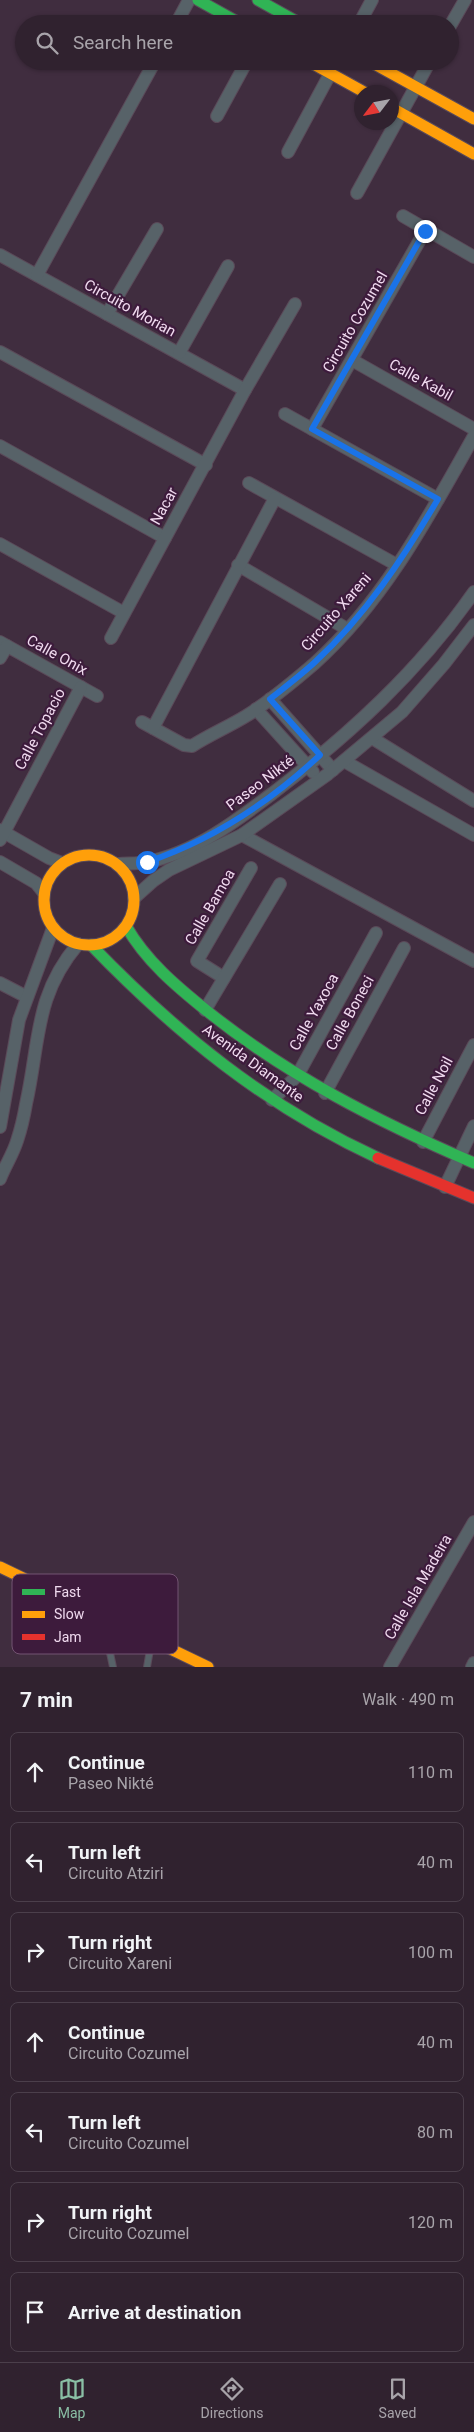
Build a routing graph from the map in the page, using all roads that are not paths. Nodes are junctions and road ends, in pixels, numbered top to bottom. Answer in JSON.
{"nodes":[{"id":1,"x":189,"y":0,"type":"edge"},
{"id":2,"x":198,"y":0,"type":"edge"},
{"id":3,"x":258,"y":0,"type":"edge"},
{"id":4,"x":372,"y":0,"type":"edge"},
{"id":5,"x":465,"y":0,"type":"edge"},
{"id":6,"x":279,"y":5,"type":"edge"},
{"id":7,"x":181,"y":15,"type":"edge"},
{"id":8,"x":225,"y":15,"type":"edge"},
{"id":9,"x":291,"y":15,"type":"edge"},
{"id":10,"x":364,"y":15,"type":"edge"},
{"id":11,"x":456,"y":15,"type":"edge"},
{"id":12,"x":150,"y":70,"type":"edge"},
{"id":13,"x":242,"y":70,"type":"edge"},
{"id":14,"x":323,"y":70,"type":"edge"},
{"id":15,"x":385,"y":70,"type":"edge"},
{"id":16,"x":425,"y":70,"type":"edge"},
{"id":17,"x":330,"y":74,"type":"junction"},
{"id":18,"x":354,"y":87,"type":"edge"},
{"id":19,"x":416,"y":87,"type":"junction"},
{"id":20,"x":399,"y":107,"type":"edge"},
{"id":21,"x":399,"y":112,"type":"edge"},
{"id":22,"x":217,"y":116,"type":"dead end"},
{"id":23,"x":474,"y":119,"type":"edge"},
{"id":24,"x":387,"y":130,"type":"edge"},
{"id":25,"x":288,"y":152,"type":"dead end"},
{"id":26,"x":474,"y":154,"type":"edge"},
{"id":27,"x":357,"y":193,"type":"dead end"},
{"id":28,"x":403,"y":216,"type":"dead end"},
{"id":29,"x":156,"y":229,"type":"dead end"},
{"id":30,"x":425,"y":231,"type":"junction"},
{"id":31,"x":0,"y":254,"type":"edge"},
{"id":32,"x":474,"y":257,"type":"edge"},
{"id":33,"x":228,"y":266,"type":"dead end"},
{"id":34,"x":36,"y":275,"type":"junction"},
{"id":35,"x":296,"y":304,"type":"dead end"},
{"id":36,"x":107,"y":314,"type":"junction"},
{"id":37,"x":0,"y":352,"type":"edge"},
{"id":38,"x":179,"y":353,"type":"junction"},
{"id":39,"x":352,"y":360,"type":"junction"},
{"id":40,"x":245,"y":390,"type":"junction"},
{"id":41,"x":285,"y":414,"type":"dead end"},
{"id":42,"x":312,"y":429,"type":"junction"},
{"id":43,"x":474,"y":429,"type":"edge"},
{"id":44,"x":474,"y":436,"type":"edge"},
{"id":45,"x":0,"y":446,"type":"edge"},
{"id":46,"x":206,"y":465,"type":"junction"},
{"id":47,"x":249,"y":483,"type":"dead end"},
{"id":48,"x":275,"y":498,"type":"junction"},
{"id":49,"x":438,"y":499,"type":"junction"},
{"id":50,"x":165,"y":538,"type":"junction"},
{"id":51,"x":0,"y":544,"type":"edge"},
{"id":52,"x":238,"y":565,"type":"junction"},
{"id":53,"x":397,"y":565,"type":"junction"},
{"id":54,"x":474,"y":592,"type":"edge"},
{"id":55,"x":124,"y":613,"type":"junction"},
{"id":56,"x":474,"y":625,"type":"edge"},
{"id":57,"x":347,"y":629,"type":"junction"},
{"id":58,"x":112,"y":638,"type":"dead end"},
{"id":59,"x":3,"y":644,"type":"edge"},
{"id":60,"x":0,"y":658,"type":"edge"},
{"id":61,"x":81,"y":687,"type":"junction"},
{"id":62,"x":97,"y":696,"type":"dead end"},
{"id":63,"x":270,"y":699,"type":"junction"},
{"id":64,"x":256,"y":709,"type":"junction"},
{"id":65,"x":372,"y":738,"type":"junction"},
{"id":66,"x":320,"y":755,"type":"junction"},
{"id":67,"x":344,"y":761,"type":"junction"},
{"id":68,"x":309,"y":766,"type":"junction"},
{"id":69,"x":333,"y":770,"type":"junction"},
{"id":70,"x":320,"y":780,"type":"junction"},
{"id":71,"x":472,"y":796,"type":"edge"},
{"id":72,"x":1,"y":834,"type":"edge"},
{"id":73,"x":242,"y":835,"type":"junction"},
{"id":74,"x":474,"y":835,"type":"edge"},
{"id":75,"x":0,"y":862,"type":"edge"},
{"id":76,"x":62,"y":862,"type":"junction"},
{"id":77,"x":117,"y":864,"type":"junction"},
{"id":78,"x":251,"y":868,"type":"dead end"},
{"id":79,"x":280,"y":884,"type":"dead end"},
{"id":80,"x":44,"y":893,"type":"junction"},
{"id":81,"x":134,"y":898,"type":"junction"},
{"id":82,"x":126,"y":926,"type":"junction"},
{"id":83,"x":53,"y":928,"type":"junction"},
{"id":84,"x":376,"y":933,"type":"dead end"},
{"id":85,"x":78,"y":944,"type":"junction"},
{"id":86,"x":92,"y":946,"type":"junction"},
{"id":87,"x":404,"y":948,"type":"dead end"},
{"id":88,"x":474,"y":961,"type":"edge"},
{"id":89,"x":224,"y":978,"type":"junction"},
{"id":90,"x":0,"y":983,"type":"edge"},
{"id":91,"x":26,"y":997,"type":"junction"},
{"id":92,"x":205,"y":1010,"type":"junction"},
{"id":93,"x":474,"y":1045,"type":"edge"},
{"id":94,"x":5,"y":1074,"type":"edge"},
{"id":95,"x":296,"y":1076,"type":"junction"},
{"id":96,"x":325,"y":1093,"type":"junction"},
{"id":97,"x":272,"y":1100,"type":"junction"},
{"id":98,"x":474,"y":1126,"type":"edge"},
{"id":99,"x":0,"y":1127,"type":"edge"},
{"id":100,"x":423,"y":1142,"type":"junction"},
{"id":101,"x":458,"y":1156,"type":"junction"},
{"id":102,"x":474,"y":1163,"type":"edge"},
{"id":103,"x":0,"y":1179,"type":"edge"},
{"id":104,"x":445,"y":1187,"type":"junction"},
{"id":105,"x":474,"y":1198,"type":"edge"},
{"id":106,"x":474,"y":1522,"type":"edge"},
{"id":107,"x":0,"y":1567,"type":"edge"},
{"id":108,"x":15,"y":1574,"type":"edge"},
{"id":109,"x":178,"y":1653,"type":"edge"},
{"id":110,"x":110,"y":1654,"type":"edge"},
{"id":111,"x":149,"y":1654,"type":"edge"},
{"id":112,"x":474,"y":1663,"type":"edge"},
{"id":113,"x":113,"y":1667,"type":"edge"},
{"id":114,"x":147,"y":1667,"type":"edge"},
{"id":115,"x":208,"y":1667,"type":"edge"},
{"id":116,"x":390,"y":1667,"type":"edge"},
{"id":117,"x":472,"y":1667,"type":"edge"}],
"edges":[{"from":1,"to":7,"type":"street"},
{"from":2,"to":8,"type":"street"},
{"from":3,"to":6,"type":"street"},
{"from":4,"to":10,"type":"street"},
{"from":5,"to":11,"type":"street"},
{"from":6,"to":9,"type":"street"},
{"from":12,"to":34,"type":"street"},
{"from":13,"to":22,"type":"street"},
{"from":14,"to":17,"type":"street"},
{"from":15,"to":19,"type":"street"},
{"from":16,"to":19,"type":"street"},
{"from":17,"to":18,"type":"street"},
{"from":17,"to":25,"type":"street"},
{"from":19,"to":20,"type":"street"},
{"from":19,"to":23,"type":"street"},
{"from":21,"to":26,"type":"street"},
{"from":24,"to":27,"type":"street"},
{"from":28,"to":30,"type":"street"},
{"from":29,"to":36,"type":"street"},
{"from":30,"to":32,"type":"street"},
{"from":30,"to":39,"type":"street","name":"Circuito Cozumel"},
{"from":31,"to":34,"type":"street","name":"Circuito Morian"},
{"from":33,"to":38,"type":"street"},
{"from":34,"to":36,"type":"street","name":"Circuito Morian"},
{"from":35,"to":40,"type":"street","name":"Nacar"},
{"from":36,"to":38,"type":"street","name":"Circuito Morian"},
{"from":37,"to":46,"type":"street"},
{"from":38,"to":40,"type":"street","name":"Circuito Morian"},
{"from":39,"to":42,"type":"street","name":"Circuito Cozumel"},
{"from":39,"to":43,"type":"street","name":"Calle Kabil"},
{"from":40,"to":46,"type":"street","name":"Nacar"},
{"from":41,"to":42,"type":"street"},
{"from":42,"to":49,"type":"street"},
{"from":44,"to":49,"type":"street"},
{"from":45,"to":50,"type":"street"},
{"from":46,"to":50,"type":"street","name":"Nacar"},
{"from":47,"to":48,"type":"street","name":"Circuito Xareni"},
{"from":48,"to":52,"type":"street","name":"Circuito Xareni"},
{"from":48,"to":53,"type":"street","name":"Circuito Xareni"},
{"from":49,"to":53,"type":"street"},
{"from":50,"to":55,"type":"street","name":"Nacar"},
{"from":51,"to":55,"type":"street"},
{"from":52,"to":57,"type":"street"},
{"from":52,"to":64,"type":"street","name":"Circuito Xareni"},
{"from":53,"to":57,"type":"street","name":"Circuito Xareni"},
{"from":54,"to":66,"type":"street","name":"Paseo Nikté"},
{"from":55,"to":58,"type":"street","name":"Nacar"},
{"from":56,"to":65,"type":"street","name":"Paseo Nikté"},
{"from":57,"to":63,"type":"street","name":"Circuito Xareni"},
{"from":59,"to":60,"type":"street"},
{"from":59,"to":61,"type":"street","name":"Calle Onix"},
{"from":61,"to":62,"type":"street","name":"Calle Onix"},
{"from":61,"to":72,"type":"street","name":"Calle Topacio"},
{"from":63,"to":64,"type":"street","name":"Circuito Xareni"},
{"from":63,"to":66,"type":"street"},
{"from":64,"to":68,"type":"street"},
{"from":65,"to":67,"type":"street","name":"Paseo Nikté"},
{"from":65,"to":71,"type":"street"},
{"from":66,"to":68,"type":"street","name":"Paseo Nikté"},
{"from":66,"to":69,"type":"street"},
{"from":67,"to":69,"type":"street","name":"Paseo Nikté"},
{"from":67,"to":74,"type":"street"},
{"from":68,"to":70,"type":"street"},
{"from":68,"to":77,"type":"street","name":"Paseo Nikté"},
{"from":69,"to":70,"type":"street","name":"Paseo Nikté"},
{"from":70,"to":73,"type":"street","name":"Paseo Nikté"},
{"from":72,"to":76,"type":"street"},
{"from":73,"to":81,"type":"street","name":"Paseo Nikté"},
{"from":73,"to":88,"type":"street"},
{"from":75,"to":80,"type":"street"},
{"from":76,"to":77,"type":"street"},
{"from":76,"to":80,"type":"street"},
{"from":77,"to":81,"type":"street"},
{"from":78,"to":89,"type":"street","name":"Calle Bamoa"},
{"from":79,"to":89,"type":"street"},
{"from":80,"to":83,"type":"street"},
{"from":81,"to":82,"type":"street"},
{"from":82,"to":86,"type":"street"},
{"from":82,"to":92,"type":"street","name":"Avenida Diamante"},
{"from":83,"to":85,"type":"street"},
{"from":83,"to":91,"type":"street"},
{"from":84,"to":95,"type":"street","name":"Calle Yaxoca"},
{"from":85,"to":86,"type":"street"},
{"from":85,"to":103,"type":"street"},
{"from":86,"to":97,"type":"street","name":"Avenida Diamante"},
{"from":87,"to":96,"type":"street","name":"Calle Boneci"},
{"from":89,"to":92,"type":"street"},
{"from":90,"to":91,"type":"street"},
{"from":91,"to":94,"type":"street"},
{"from":92,"to":95,"type":"street","name":"Avenida Diamante"},
{"from":93,"to":100,"type":"street","name":"Calle Noil"},
{"from":94,"to":99,"type":"street"},
{"from":95,"to":96,"type":"street","name":"Avenida Diamante"},
{"from":95,"to":97,"type":"street","name":"Calle Yaxoca"},
{"from":96,"to":100,"type":"street","name":"Avenida Diamante"},
{"from":97,"to":104,"type":"street","name":"Avenida Diamante"},
{"from":98,"to":101,"type":"street"},
{"from":100,"to":101,"type":"street","name":"Avenida Diamante"},
{"from":101,"to":102,"type":"street","name":"Avenida Diamante"},
{"from":101,"to":104,"type":"street"},
{"from":104,"to":105,"type":"street","name":"Avenida Diamante"},
{"from":106,"to":116,"type":"street","name":"Calle Isla Madeira"},
{"from":107,"to":108,"type":"street"},
{"from":109,"to":115,"type":"street"},
{"from":110,"to":113,"type":"lane"},
{"from":111,"to":114,"type":"lane"},
{"from":112,"to":117,"type":"street"}]}
